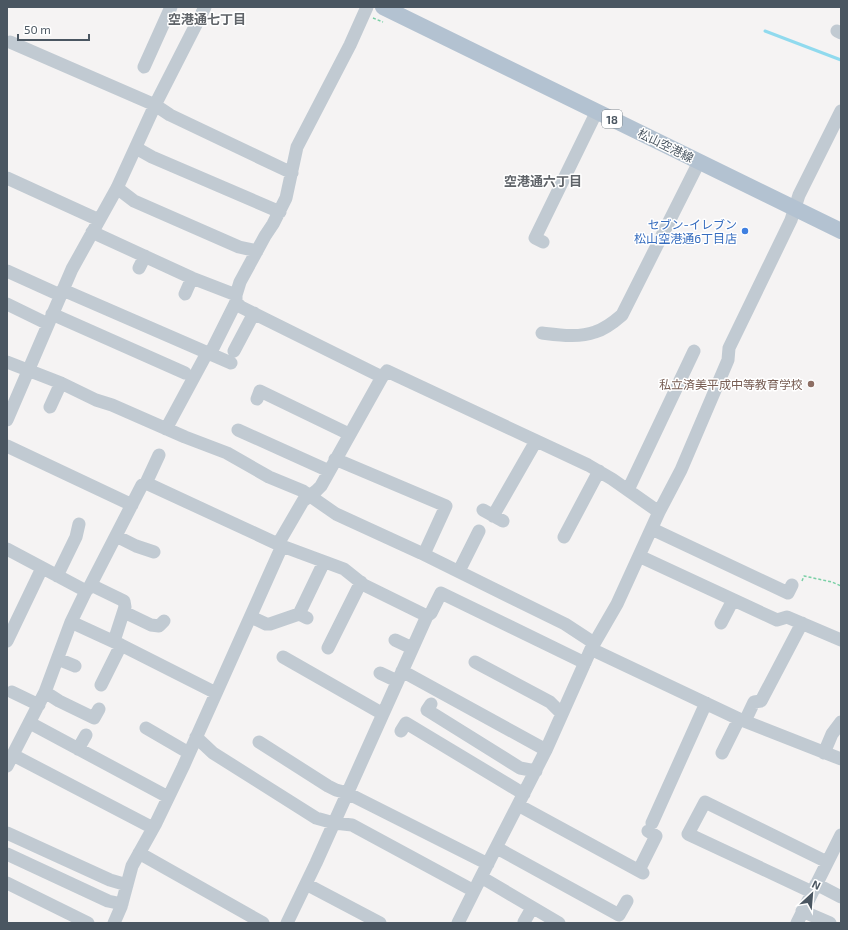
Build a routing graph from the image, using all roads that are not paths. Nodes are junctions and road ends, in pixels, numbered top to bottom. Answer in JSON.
{"nodes":[{"id":1,"x":172,"y":7,"type":"edge"},
{"id":2,"x":205,"y":7,"type":"edge"},
{"id":3,"x":367,"y":7,"type":"edge"},
{"id":4,"x":384,"y":7,"type":"edge"},
{"id":5,"x":10,"y":42,"type":"edge"},
{"id":6,"x":145,"y":58,"type":"dead end"},
{"id":7,"x":155,"y":105,"type":"junction"},
{"id":8,"x":841,"y":111,"type":"edge"},
{"id":9,"x":597,"y":112,"type":"junction"},
{"id":10,"x":136,"y":148,"type":"junction"},
{"id":11,"x":699,"y":162,"type":"junction"},
{"id":12,"x":292,"y":173,"type":"junction"},
{"id":13,"x":7,"y":178,"type":"edge"},
{"id":14,"x":117,"y":188,"type":"junction"},
{"id":15,"x":794,"y":208,"type":"junction"},
{"id":16,"x":280,"y":212,"type":"junction"},
{"id":17,"x":99,"y":220,"type":"junction"},
{"id":18,"x":841,"y":231,"type":"edge"},
{"id":19,"x":92,"y":232,"type":"junction"},
{"id":20,"x":543,"y":242,"type":"dead end"},
{"id":21,"x":257,"y":251,"type":"junction"},
{"id":22,"x":7,"y":271,"type":"edge"},
{"id":23,"x":192,"y":278,"type":"junction"},
{"id":24,"x":62,"y":292,"type":"junction"},
{"id":25,"x":185,"y":294,"type":"dead end"},
{"id":26,"x":236,"y":299,"type":"junction"},
{"id":27,"x":7,"y":304,"type":"edge"},
{"id":28,"x":254,"y":313,"type":"junction"},
{"id":29,"x":50,"y":319,"type":"junction"},
{"id":30,"x":542,"y":333,"type":"dead end"},
{"id":31,"x":209,"y":353,"type":"junction"},
{"id":32,"x":694,"y":360,"type":"dead end"},
{"id":33,"x":7,"y":362,"type":"edge"},
{"id":34,"x":181,"y":368,"type":"dead end"},
{"id":35,"x":26,"y":373,"type":"junction"},
{"id":36,"x":382,"y":377,"type":"junction"},
{"id":37,"x":61,"y":383,"type":"junction"},
{"id":38,"x":257,"y":399,"type":"dead end"},
{"id":39,"x":50,"y":407,"type":"dead end"},
{"id":40,"x":8,"y":417,"type":"edge"},
{"id":41,"x":166,"y":429,"type":"junction"},
{"id":42,"x":238,"y":430,"type":"dead end"},
{"id":43,"x":349,"y":434,"type":"junction"},
{"id":44,"x":536,"y":441,"type":"junction"},
{"id":45,"x":7,"y":446,"type":"edge"},
{"id":46,"x":159,"y":455,"type":"dead end"},
{"id":47,"x":336,"y":459,"type":"junction"},
{"id":48,"x":329,"y":471,"type":"junction"},
{"id":49,"x":599,"y":471,"type":"junction"},
{"id":50,"x":146,"y":483,"type":"junction"},
{"id":51,"x":628,"y":490,"type":"junction"},
{"id":52,"x":310,"y":496,"type":"junction"},
{"id":53,"x":132,"y":505,"type":"junction"},
{"id":54,"x":659,"y":512,"type":"junction"},
{"id":55,"x":493,"y":516,"type":"dead end"},
{"id":56,"x":79,"y":524,"type":"dead end"},
{"id":57,"x":652,"y":529,"type":"junction"},
{"id":58,"x":479,"y":532,"type":"dead end"},
{"id":59,"x":116,"y":536,"type":"junction"},
{"id":60,"x":564,"y":537,"type":"dead end"},
{"id":61,"x":280,"y":545,"type":"junction"},
{"id":62,"x":7,"y":549,"type":"edge"},
{"id":63,"x":154,"y":552,"type":"dead end"},
{"id":64,"x":424,"y":554,"type":"junction"},
{"id":65,"x":639,"y":556,"type":"junction"},
{"id":66,"x":324,"y":562,"type":"junction"},
{"id":67,"x":42,"y":568,"type":"junction"},
{"id":68,"x":459,"y":571,"type":"junction"},
{"id":69,"x":57,"y":576,"type":"junction"},
{"id":70,"x":361,"y":582,"type":"junction"},
{"id":71,"x":797,"y":584,"type":"road end"},
{"id":72,"x":88,"y":588,"type":"junction"},
{"id":73,"x":733,"y":600,"type":"junction"},
{"id":74,"x":124,"y":612,"type":"junction"},
{"id":75,"x":427,"y":616,"type":"junction"},
{"id":76,"x":251,"y":617,"type":"junction"},
{"id":77,"x":164,"y":620,"type":"dead end"},
{"id":78,"x":72,"y":622,"type":"junction"},
{"id":79,"x":721,"y":623,"type":"dead end"},
{"id":80,"x":802,"y":623,"type":"junction"},
{"id":81,"x":328,"y":640,"type":"dead end"},
{"id":82,"x":395,"y":640,"type":"dead end"},
{"id":83,"x":841,"y":640,"type":"edge"},
{"id":84,"x":7,"y":641,"type":"edge"},
{"id":85,"x":118,"y":643,"type":"junction"},
{"id":86,"x":593,"y":646,"type":"junction"},
{"id":87,"x":412,"y":648,"type":"junction"},
{"id":88,"x":284,"y":657,"type":"dead end"},
{"id":89,"x":58,"y":659,"type":"junction"},
{"id":90,"x":475,"y":662,"type":"dead end"},
{"id":91,"x":585,"y":663,"type":"junction"},
{"id":92,"x":75,"y":666,"type":"dead end"},
{"id":93,"x":380,"y":673,"type":"dead end"},
{"id":94,"x":400,"y":676,"type":"junction"},
{"id":95,"x":101,"y":685,"type":"dead end"},
{"id":96,"x":12,"y":692,"type":"dead end"},
{"id":97,"x":46,"y":692,"type":"junction"},
{"id":98,"x":216,"y":693,"type":"junction"},
{"id":99,"x":706,"y":703,"type":"junction"},
{"id":100,"x":431,"y":704,"type":"dead end"},
{"id":101,"x":39,"y":705,"type":"junction"},
{"id":102,"x":99,"y":709,"type":"dead end"},
{"id":103,"x":383,"y":714,"type":"junction"},
{"id":104,"x":562,"y":714,"type":"junction"},
{"id":105,"x":745,"y":718,"type":"junction"},
{"id":106,"x":841,"y":722,"type":"edge"},
{"id":107,"x":30,"y":723,"type":"junction"},
{"id":108,"x":146,"y":728,"type":"dead end"},
{"id":109,"x":401,"y":731,"type":"dead end"},
{"id":110,"x":86,"y":735,"type":"dead end"},
{"id":111,"x":196,"y":737,"type":"junction"},
{"id":112,"x":266,"y":743,"type":"dead end"},
{"id":113,"x":78,"y":749,"type":"junction"},
{"id":114,"x":825,"y":749,"type":"junction"},
{"id":115,"x":546,"y":750,"type":"junction"},
{"id":116,"x":11,"y":751,"type":"edge"},
{"id":117,"x":189,"y":753,"type":"junction"},
{"id":118,"x":722,"y":754,"type":"dead end"},
{"id":119,"x":841,"y":759,"type":"edge"},
{"id":120,"x":536,"y":771,"type":"junction"},
{"id":121,"x":347,"y":793,"type":"junction"},
{"id":122,"x":168,"y":797,"type":"junction"},
{"id":123,"x":521,"y":799,"type":"junction"},
{"id":124,"x":334,"y":823,"type":"junction"},
{"id":125,"x":153,"y":828,"type":"junction"},
{"id":126,"x":7,"y":833,"type":"edge"},
{"id":127,"x":840,"y":838,"type":"edge"},
{"id":128,"x":497,"y":848,"type":"junction"},
{"id":129,"x":139,"y":853,"type":"junction"},
{"id":130,"x":7,"y":854,"type":"edge"},
{"id":131,"x":827,"y":862,"type":"junction"},
{"id":132,"x":488,"y":864,"type":"junction"},
{"id":133,"x":481,"y":877,"type":"junction"},
{"id":134,"x":7,"y":883,"type":"edge"},
{"id":135,"x":306,"y":884,"type":"junction"},
{"id":136,"x":127,"y":885,"type":"junction"},
{"id":137,"x":814,"y":888,"type":"junction"},
{"id":138,"x":474,"y":891,"type":"junction"},
{"id":139,"x":841,"y":897,"type":"edge"},
{"id":140,"x":627,"y":901,"type":"dead end"},
{"id":141,"x":122,"y":904,"type":"junction"},
{"id":142,"x":532,"y":908,"type":"junction"},
{"id":143,"x":800,"y":917,"type":"edge"},
{"id":144,"x":460,"y":922,"type":"edge"},
{"id":145,"x":524,"y":922,"type":"edge"},
{"id":146,"x":88,"y":923,"type":"edge"},
{"id":147,"x":114,"y":923,"type":"edge"},
{"id":148,"x":263,"y":923,"type":"edge"},
{"id":149,"x":287,"y":923,"type":"edge"},
{"id":150,"x":380,"y":923,"type":"edge"},
{"id":151,"x":559,"y":923,"type":"edge"},
{"id":152,"x":830,"y":923,"type":"edge"}],
"edges":[{"from":1,"to":6,"type":"street"},
{"from":2,"to":7,"type":"street"},
{"from":3,"to":12,"type":"street"},
{"from":4,"to":9,"type":"main road","name":"松山空港線","number":"18"},
{"from":5,"to":7,"type":"street"},
{"from":7,"to":10,"type":"street"},
{"from":7,"to":12,"type":"street"},
{"from":8,"to":15,"type":"street"},
{"from":9,"to":11,"type":"main road","name":"松山空港線","number":"18"},
{"from":9,"to":20,"type":"street"},
{"from":10,"to":14,"type":"street"},
{"from":10,"to":16,"type":"street"},
{"from":11,"to":15,"type":"main road","name":"松山空港線","number":"18"},
{"from":11,"to":30,"type":"street"},
{"from":12,"to":16,"type":"street"},
{"from":13,"to":17,"type":"street"},
{"from":14,"to":17,"type":"street"},
{"from":14,"to":21,"type":"street"},
{"from":15,"to":18,"type":"main road","name":"松山空港線","number":"18"},
{"from":15,"to":54,"type":"street"},
{"from":16,"to":21,"type":"street"},
{"from":17,"to":19,"type":"street"},
{"from":19,"to":23,"type":"street"},
{"from":19,"to":24,"type":"street"},
{"from":21,"to":26,"type":"street"},
{"from":22,"to":24,"type":"street"},
{"from":23,"to":25,"type":"street"},
{"from":23,"to":26,"type":"street"},
{"from":24,"to":29,"type":"street"},
{"from":24,"to":31,"type":"street"},
{"from":26,"to":28,"type":"street"},
{"from":26,"to":31,"type":"street"},
{"from":27,"to":29,"type":"street"},
{"from":28,"to":31,"type":"street"},
{"from":28,"to":36,"type":"street"},
{"from":29,"to":34,"type":"street"},
{"from":29,"to":35,"type":"street"},
{"from":31,"to":41,"type":"street"},
{"from":32,"to":51,"type":"street"},
{"from":33,"to":35,"type":"street"},
{"from":35,"to":37,"type":"street"},
{"from":35,"to":40,"type":"street"},
{"from":36,"to":43,"type":"street"},
{"from":36,"to":44,"type":"street"},
{"from":37,"to":39,"type":"street"},
{"from":37,"to":41,"type":"street"},
{"from":38,"to":43,"type":"street"},
{"from":41,"to":52,"type":"street"},
{"from":42,"to":48,"type":"street"},
{"from":43,"to":47,"type":"street"},
{"from":44,"to":49,"type":"street"},
{"from":44,"to":55,"type":"street"},
{"from":45,"to":53,"type":"street"},
{"from":46,"to":50,"type":"street"},
{"from":47,"to":48,"type":"street"},
{"from":47,"to":64,"type":"street"},
{"from":48,"to":52,"type":"street"},
{"from":49,"to":51,"type":"street"},
{"from":49,"to":60,"type":"street"},
{"from":50,"to":53,"type":"street"},
{"from":50,"to":61,"type":"street"},
{"from":51,"to":54,"type":"street"},
{"from":52,"to":61,"type":"street"},
{"from":52,"to":64,"type":"street"},
{"from":53,"to":59,"type":"street"},
{"from":54,"to":57,"type":"street"},
{"from":56,"to":69,"type":"street"},
{"from":57,"to":65,"type":"street"},
{"from":57,"to":71,"type":"street"},
{"from":58,"to":68,"type":"street"},
{"from":59,"to":63,"type":"street"},
{"from":59,"to":72,"type":"street"},
{"from":61,"to":66,"type":"street"},
{"from":61,"to":76,"type":"street"},
{"from":62,"to":67,"type":"street"},
{"from":64,"to":68,"type":"street"},
{"from":65,"to":73,"type":"street"},
{"from":65,"to":86,"type":"street"},
{"from":66,"to":70,"type":"street"},
{"from":66,"to":76,"type":"street"},
{"from":67,"to":69,"type":"street"},
{"from":67,"to":84,"type":"street"},
{"from":68,"to":86,"type":"street"},
{"from":69,"to":72,"type":"street"},
{"from":70,"to":75,"type":"street"},
{"from":70,"to":81,"type":"street"},
{"from":72,"to":74,"type":"street"},
{"from":72,"to":78,"type":"street"},
{"from":73,"to":79,"type":"street"},
{"from":73,"to":80,"type":"street"},
{"from":74,"to":77,"type":"street"},
{"from":74,"to":85,"type":"street"},
{"from":75,"to":87,"type":"street"},
{"from":75,"to":91,"type":"street"},
{"from":76,"to":98,"type":"street"},
{"from":78,"to":85,"type":"street"},
{"from":78,"to":89,"type":"street"},
{"from":80,"to":83,"type":"street"},
{"from":80,"to":105,"type":"street"},
{"from":82,"to":87,"type":"street"},
{"from":85,"to":95,"type":"street"},
{"from":85,"to":98,"type":"street"},
{"from":86,"to":91,"type":"street"},
{"from":86,"to":99,"type":"street"},
{"from":87,"to":94,"type":"street"},
{"from":88,"to":103,"type":"street"},
{"from":89,"to":92,"type":"street"},
{"from":89,"to":97,"type":"street"},
{"from":90,"to":104,"type":"street"},
{"from":91,"to":104,"type":"street"},
{"from":93,"to":94,"type":"street"},
{"from":94,"to":103,"type":"street"},
{"from":94,"to":115,"type":"street"},
{"from":96,"to":101,"type":"street"},
{"from":97,"to":101,"type":"street"},
{"from":97,"to":102,"type":"street"},
{"from":98,"to":111,"type":"street"},
{"from":99,"to":105,"type":"street"},
{"from":99,"to":123,"type":"street"},
{"from":100,"to":120,"type":"street"},
{"from":101,"to":107,"type":"street"},
{"from":103,"to":121,"type":"street"},
{"from":104,"to":115,"type":"street"},
{"from":105,"to":114,"type":"street"},
{"from":105,"to":118,"type":"street"},
{"from":106,"to":114,"type":"street"},
{"from":107,"to":113,"type":"street"},
{"from":107,"to":116,"type":"street"},
{"from":108,"to":117,"type":"street"},
{"from":109,"to":123,"type":"street"},
{"from":110,"to":113,"type":"street"},
{"from":111,"to":117,"type":"street"},
{"from":111,"to":124,"type":"street"},
{"from":112,"to":121,"type":"street"},
{"from":113,"to":122,"type":"street"},
{"from":114,"to":119,"type":"street"},
{"from":115,"to":120,"type":"street"},
{"from":116,"to":125,"type":"street"},
{"from":117,"to":122,"type":"street"},
{"from":120,"to":123,"type":"street"},
{"from":121,"to":124,"type":"street"},
{"from":121,"to":132,"type":"street"},
{"from":122,"to":125,"type":"street"},
{"from":123,"to":128,"type":"street"},
{"from":124,"to":135,"type":"street"},
{"from":124,"to":138,"type":"street"},
{"from":125,"to":129,"type":"street"},
{"from":126,"to":136,"type":"street"},
{"from":127,"to":131,"type":"street"},
{"from":128,"to":132,"type":"street"},
{"from":128,"to":140,"type":"street"},
{"from":129,"to":136,"type":"street"},
{"from":129,"to":148,"type":"street"},
{"from":130,"to":141,"type":"street"},
{"from":131,"to":137,"type":"street"},
{"from":131,"to":137,"type":"street"},
{"from":132,"to":133,"type":"street"},
{"from":133,"to":138,"type":"street"},
{"from":133,"to":142,"type":"street"},
{"from":134,"to":146,"type":"street"},
{"from":135,"to":149,"type":"street"},
{"from":135,"to":150,"type":"street"},
{"from":136,"to":141,"type":"street"},
{"from":137,"to":139,"type":"street"},
{"from":137,"to":143,"type":"street"},
{"from":138,"to":144,"type":"street"},
{"from":141,"to":147,"type":"street"},
{"from":142,"to":145,"type":"street"},
{"from":142,"to":151,"type":"street"},
{"from":143,"to":152,"type":"street"}]}
